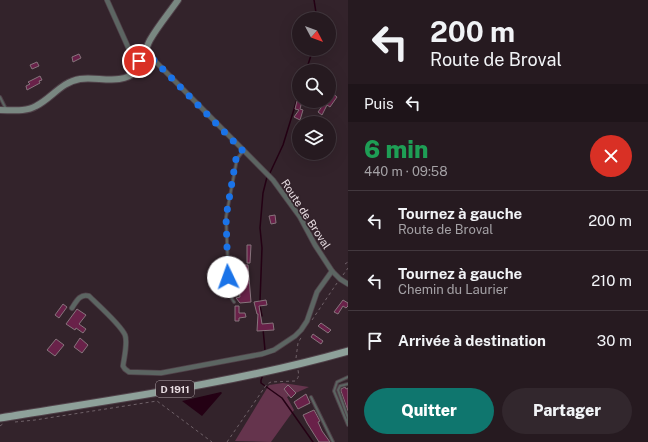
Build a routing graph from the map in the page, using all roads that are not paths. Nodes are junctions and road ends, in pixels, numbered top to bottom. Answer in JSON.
{"nodes":[{"id":1,"x":107,"y":0,"type":"edge"},
{"id":2,"x":178,"y":0,"type":"edge"},
{"id":3,"x":144,"y":53,"type":"junction"},
{"id":4,"x":140,"y":63,"type":"junction"},
{"id":5,"x":0,"y":97,"type":"edge"},
{"id":6,"x":3,"y":110,"type":"edge"},
{"id":7,"x":243,"y":151,"type":"junction"},
{"id":8,"x":332,"y":271,"type":"junction"},
{"id":9,"x":348,"y":284,"type":"edge"},
{"id":10,"x":234,"y":302,"type":"dead end"},
{"id":11,"x":72,"y":308,"type":"dead end"},
{"id":12,"x":348,"y":351,"type":"edge"},
{"id":13,"x":348,"y":377,"type":"edge"},
{"id":14,"x":348,"y":384,"type":"edge"},
{"id":15,"x":311,"y":397,"type":"dead end"},
{"id":16,"x":2,"y":420,"type":"edge"},
{"id":17,"x":348,"y":424,"type":"edge"},
{"id":18,"x":333,"y":442,"type":"edge"}],
"edges":[{"from":1,"to":4,"type":"street"},
{"from":2,"to":3,"type":"street"},
{"from":3,"to":4,"type":"street"},
{"from":3,"to":7,"type":"street","name":"Route de Broval"},
{"from":4,"to":6,"type":"street"},
{"from":5,"to":6,"type":"lane"},
{"from":7,"to":8,"type":"street","name":"Route de Broval"},
{"from":7,"to":10,"type":"lane"},
{"from":8,"to":9,"type":"street","name":"Route de Broval"},
{"from":8,"to":11,"type":"street"},
{"from":12,"to":16,"type":"main road","number":"D 1911"},
{"from":13,"to":17,"type":"lane"},
{"from":14,"to":17,"type":"lane"},
{"from":15,"to":18,"type":"lane"}]}
